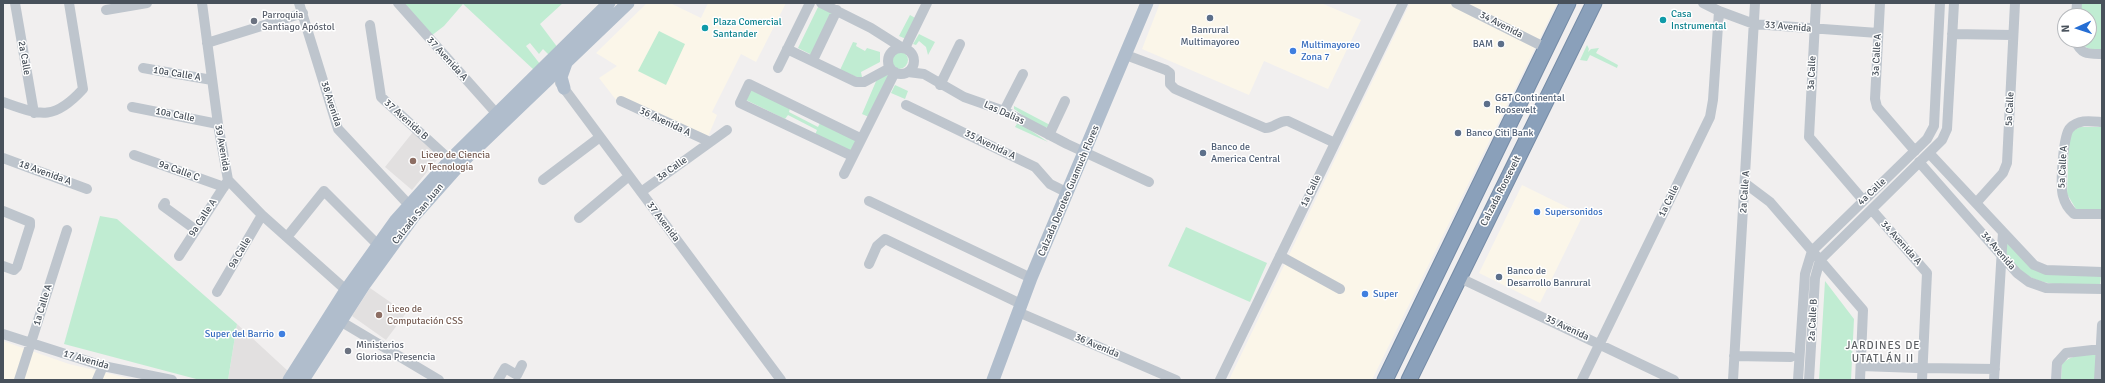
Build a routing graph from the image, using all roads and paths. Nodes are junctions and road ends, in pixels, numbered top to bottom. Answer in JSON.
{"nodes":[{"id":1,"x":15,"y":3,"type":"edge"},
{"id":2,"x":68,"y":3,"type":"edge"},
{"id":3,"x":147,"y":3,"type":"edge"},
{"id":4,"x":202,"y":3,"type":"edge"},
{"id":5,"x":299,"y":3,"type":"edge"},
{"id":6,"x":610,"y":3,"type":"edge"},
{"id":7,"x":628,"y":3,"type":"edge"},
{"id":8,"x":810,"y":3,"type":"edge"},
{"id":9,"x":821,"y":3,"type":"edge"},
{"id":10,"x":926,"y":3,"type":"edge"},
{"id":11,"x":1147,"y":3,"type":"edge"},
{"id":12,"x":1403,"y":3,"type":"edge"},
{"id":13,"x":1456,"y":3,"type":"edge"},
{"id":14,"x":1568,"y":3,"type":"edge"},
{"id":15,"x":1594,"y":3,"type":"edge"},
{"id":16,"x":1703,"y":3,"type":"edge"},
{"id":17,"x":1755,"y":3,"type":"edge"},
{"id":18,"x":1816,"y":3,"type":"edge"},
{"id":19,"x":1880,"y":3,"type":"edge"},
{"id":20,"x":1940,"y":3,"type":"edge"},
{"id":21,"x":1954,"y":3,"type":"edge"},
{"id":22,"x":2015,"y":3,"type":"edge"},
{"id":23,"x":398,"y":4,"type":"edge"},
{"id":24,"x":106,"y":10,"type":"dead end"},
{"id":25,"x":837,"y":10,"type":"junction"},
{"id":26,"x":1719,"y":11,"type":"junction"},
{"id":27,"x":302,"y":13,"type":"junction"},
{"id":28,"x":1754,"y":24,"type":"junction"},
{"id":29,"x":370,"y":25,"type":"dead end"},
{"id":30,"x":1814,"y":30,"type":"junction"},
{"id":31,"x":1878,"y":33,"type":"junction"},
{"id":32,"x":1952,"y":34,"type":"junction"},
{"id":33,"x":2014,"y":35,"type":"junction"},
{"id":34,"x":207,"y":43,"type":"junction"},
{"id":35,"x":960,"y":44,"type":"dead end"},
{"id":36,"x":903,"y":47,"type":"junction"},
{"id":37,"x":787,"y":48,"type":"junction"},
{"id":38,"x":1546,"y":48,"type":"junction"},
{"id":39,"x":2078,"y":48,"type":"edge"},
{"id":40,"x":2102,"y":54,"type":"edge"},
{"id":41,"x":1126,"y":55,"type":"junction"},
{"id":42,"x":914,"y":58,"type":"junction"},
{"id":43,"x":813,"y":60,"type":"junction"},
{"id":44,"x":566,"y":63,"type":"junction"},
{"id":45,"x":546,"y":64,"type":"junction"},
{"id":46,"x":143,"y":68,"type":"dead end"},
{"id":47,"x":778,"y":68,"type":"dead end"},
{"id":48,"x":892,"y":70,"type":"junction"},
{"id":49,"x":908,"y":72,"type":"junction"},
{"id":50,"x":924,"y":74,"type":"junction"},
{"id":51,"x":1023,"y":74,"type":"dead end"},
{"id":52,"x":554,"y":75,"type":"junction"},
{"id":53,"x":212,"y":80,"type":"junction"},
{"id":54,"x":940,"y":85,"type":"junction"},
{"id":55,"x":564,"y":88,"type":"junction"},
{"id":56,"x":1065,"y":100,"type":"dead end"},
{"id":57,"x":621,"y":101,"type":"dead end"},
{"id":58,"x":3,"y":102,"type":"edge"},
{"id":59,"x":906,"y":105,"type":"dead end"},
{"id":60,"x":132,"y":106,"type":"dead end"},
{"id":61,"x":1004,"y":111,"type":"junction"},
{"id":62,"x":34,"y":113,"type":"junction"},
{"id":63,"x":496,"y":113,"type":"junction"},
{"id":64,"x":1935,"y":120,"type":"junction"},
{"id":65,"x":1948,"y":120,"type":"junction"},
{"id":66,"x":2102,"y":122,"type":"edge"},
{"id":67,"x":218,"y":124,"type":"junction"},
{"id":68,"x":727,"y":130,"type":"dead end"},
{"id":69,"x":1049,"y":135,"type":"junction"},
{"id":70,"x":600,"y":137,"type":"junction"},
{"id":71,"x":860,"y":138,"type":"junction"},
{"id":72,"x":1335,"y":143,"type":"junction"},
{"id":73,"x":707,"y":145,"type":"junction"},
{"id":74,"x":1085,"y":151,"type":"junction"},
{"id":75,"x":1915,"y":151,"type":"junction"},
{"id":76,"x":1929,"y":153,"type":"junction"},
{"id":77,"x":134,"y":155,"type":"dead end"},
{"id":78,"x":852,"y":156,"type":"junction"},
{"id":79,"x":3,"y":158,"type":"edge"},
{"id":80,"x":450,"y":160,"type":"junction"},
{"id":81,"x":1919,"y":162,"type":"junction"},
{"id":82,"x":844,"y":174,"type":"dead end"},
{"id":83,"x":629,"y":176,"type":"junction"},
{"id":84,"x":1887,"y":178,"type":"junction"},
{"id":85,"x":543,"y":180,"type":"dead end"},
{"id":86,"x":1149,"y":182,"type":"dead end"},
{"id":87,"x":226,"y":184,"type":"junction"},
{"id":88,"x":1746,"y":184,"type":"junction"},
{"id":89,"x":1895,"y":187,"type":"junction"},
{"id":90,"x":87,"y":188,"type":"dead end"},
{"id":91,"x":641,"y":192,"type":"junction"},
{"id":92,"x":1068,"y":193,"type":"junction"},
{"id":93,"x":1863,"y":200,"type":"junction"},
{"id":94,"x":869,"y":201,"type":"dead end"},
{"id":95,"x":165,"y":203,"type":"dead end"},
{"id":96,"x":1976,"y":203,"type":"junction"},
{"id":97,"x":409,"y":204,"type":"junction"},
{"id":98,"x":1872,"y":210,"type":"junction"},
{"id":99,"x":3,"y":211,"type":"edge"},
{"id":100,"x":1984,"y":212,"type":"junction"},
{"id":101,"x":2102,"y":214,"type":"edge"},
{"id":102,"x":262,"y":215,"type":"junction"},
{"id":103,"x":579,"y":218,"type":"dead end"},
{"id":104,"x":1840,"y":223,"type":"junction"},
{"id":105,"x":1974,"y":224,"type":"junction"},
{"id":106,"x":67,"y":230,"type":"dead end"},
{"id":107,"x":196,"y":230,"type":"junction"},
{"id":108,"x":1457,"y":232,"type":"junction"},
{"id":109,"x":1849,"y":232,"type":"junction"},
{"id":110,"x":2003,"y":232,"type":"junction"},
{"id":111,"x":287,"y":237,"type":"junction"},
{"id":112,"x":377,"y":244,"type":"junction"},
{"id":113,"x":1812,"y":250,"type":"junction"},
{"id":114,"x":2001,"y":254,"type":"junction"},
{"id":115,"x":179,"y":256,"type":"dead end"},
{"id":116,"x":1280,"y":256,"type":"junction"},
{"id":117,"x":1820,"y":260,"type":"junction"},
{"id":118,"x":869,"y":264,"type":"dead end"},
{"id":119,"x":3,"y":266,"type":"edge"},
{"id":120,"x":2102,"y":272,"type":"edge"},
{"id":121,"x":1458,"y":277,"type":"junction"},
{"id":122,"x":1031,"y":278,"type":"junction"},
{"id":123,"x":1340,"y":289,"type":"dead end"},
{"id":124,"x":2102,"y":289,"type":"edge"},
{"id":125,"x":346,"y":290,"type":"junction"},
{"id":126,"x":217,"y":292,"type":"dead end"},
{"id":127,"x":1019,"y":308,"type":"junction"},
{"id":128,"x":340,"y":321,"type":"junction"},
{"id":129,"x":2102,"y":325,"type":"edge"},
{"id":130,"x":3,"y":334,"type":"edge"},
{"id":131,"x":31,"y":343,"type":"junction"},
{"id":132,"x":1599,"y":343,"type":"junction"},
{"id":133,"x":2101,"y":349,"type":"junction"},
{"id":134,"x":1734,"y":356,"type":"junction"},
{"id":135,"x":1795,"y":357,"type":"junction"},
{"id":136,"x":1810,"y":358,"type":"junction"},
{"id":137,"x":522,"y":365,"type":"dead end"},
{"id":138,"x":103,"y":366,"type":"junction"},
{"id":139,"x":1861,"y":366,"type":"junction"},
{"id":140,"x":1920,"y":368,"type":"junction"},
{"id":141,"x":1995,"y":369,"type":"junction"},
{"id":142,"x":20,"y":380,"type":"edge"},
{"id":143,"x":97,"y":380,"type":"edge"},
{"id":144,"x":172,"y":380,"type":"edge"},
{"id":145,"x":289,"y":380,"type":"edge"},
{"id":146,"x":303,"y":380,"type":"edge"},
{"id":147,"x":439,"y":380,"type":"edge"},
{"id":148,"x":498,"y":380,"type":"edge"},
{"id":149,"x":781,"y":380,"type":"edge"},
{"id":150,"x":993,"y":380,"type":"edge"},
{"id":151,"x":1176,"y":380,"type":"edge"},
{"id":152,"x":1220,"y":380,"type":"edge"},
{"id":153,"x":1385,"y":380,"type":"edge"},
{"id":154,"x":1409,"y":380,"type":"edge"},
{"id":155,"x":1582,"y":380,"type":"edge"},
{"id":156,"x":1674,"y":380,"type":"edge"},
{"id":157,"x":1733,"y":380,"type":"edge"},
{"id":158,"x":1798,"y":380,"type":"edge"},
{"id":159,"x":1810,"y":380,"type":"edge"},
{"id":160,"x":1860,"y":380,"type":"edge"},
{"id":161,"x":1922,"y":380,"type":"edge"},
{"id":162,"x":1994,"y":380,"type":"edge"},
{"id":163,"x":2056,"y":380,"type":"edge"},
{"id":164,"x":2099,"y":380,"type":"edge"}],
"edges":[{"from":1,"to":62,"type":"street","name":"2a Calle"},
{"from":2,"to":62,"type":"street"},
{"from":3,"to":24,"type":"street"},
{"from":4,"to":34,"type":"street","name":"39 Avenida"},
{"from":5,"to":27,"type":"street","name":"38 Avenida"},
{"from":6,"to":45,"type":"main road","name":"Calzada San Juan"},
{"from":7,"to":44,"type":"main road","name":"Calzada San Juan"},
{"from":8,"to":37,"type":"street"},
{"from":9,"to":25,"type":"street"},
{"from":10,"to":36,"type":"street"},
{"from":11,"to":41,"type":"main road","name":"Calzada Doroteo Guamuch Flores"},
{"from":12,"to":72,"type":"street","name":"1a Calle"},
{"from":13,"to":38,"type":"street","name":"34 Avenida"},
{"from":14,"to":38,"type":"highway","name":"Calzada Roosevelt"},
{"from":15,"to":121,"type":"highway","name":"Calzada Roosevelt"},
{"from":16,"to":26,"type":"street","name":"33 Avenida"},
{"from":17,"to":28,"type":"street","name":"2a Calle A"},
{"from":18,"to":30,"type":"street","name":"3a Calle"},
{"from":19,"to":31,"type":"street","name":"3a Calle A"},
{"from":20,"to":64,"type":"street","name":"4a Calle"},
{"from":21,"to":32,"type":"street","name":"4a Calle"},
{"from":22,"to":33,"type":"street","name":"5a Calle"},
{"from":23,"to":63,"type":"street","name":"37 Avenida A"},
{"from":25,"to":36,"type":"street"},
{"from":25,"to":43,"type":"street"},
{"from":26,"to":28,"type":"street","name":"33 Avenida"},
{"from":26,"to":132,"type":"street","name":"1a Calle"},
{"from":27,"to":34,"type":"street"},
{"from":27,"to":97,"type":"street","name":"38 Avenida"},
{"from":28,"to":30,"type":"street","name":"33 Avenida"},
{"from":28,"to":88,"type":"street","name":"2a Calle A"},
{"from":29,"to":80,"type":"street","name":"37 Avenida B"},
{"from":30,"to":31,"type":"street","name":"33 Avenida"},
{"from":30,"to":93,"type":"street","name":"3a Calle"},
{"from":31,"to":75,"type":"street","name":"3a Calle A"},
{"from":32,"to":33,"type":"street"},
{"from":32,"to":65,"type":"street","name":"4a Calle"},
{"from":33,"to":96,"type":"street","name":"5a Calle"},
{"from":34,"to":53,"type":"street","name":"39 Avenida"},
{"from":35,"to":54,"type":"street"},
{"from":36,"to":42,"type":"street"},
{"from":36,"to":48,"type":"street"},
{"from":37,"to":43,"type":"street"},
{"from":37,"to":47,"type":"street"},
{"from":38,"to":108,"type":"highway","name":"Calzada Roosevelt"},
{"from":39,"to":40,"type":"street"},
{"from":41,"to":72,"type":"street"},
{"from":41,"to":74,"type":"main road","name":"Calzada Doroteo Guamuch Flores"},
{"from":42,"to":49,"type":"street"},
{"from":42,"to":50,"type":"street","name":"Las Dalias"},
{"from":43,"to":48,"type":"street"},
{"from":44,"to":52,"type":"main road","name":"Calzada San Juan"},
{"from":44,"to":55,"type":"main road"},
{"from":45,"to":52,"type":"street","name":"37 Avenida"},
{"from":45,"to":63,"type":"main road","name":"Calzada San Juan"},
{"from":46,"to":53,"type":"street","name":"10a Calle A"},
{"from":48,"to":49,"type":"street"},
{"from":48,"to":71,"type":"street"},
{"from":49,"to":50,"type":"street","name":"Las Dalias"},
{"from":50,"to":54,"type":"street","name":"Las Dalias"},
{"from":51,"to":61,"type":"street"},
{"from":52,"to":55,"type":"street","name":"37 Avenida"},
{"from":52,"to":128,"type":"main road","name":"Calzada San Juan"},
{"from":53,"to":67,"type":"street","name":"39 Avenida"},
{"from":54,"to":61,"type":"street","name":"Las Dalias"},
{"from":55,"to":70,"type":"street","name":"37 Avenida"},
{"from":56,"to":69,"type":"street"},
{"from":57,"to":73,"type":"street","name":"36 Avenida A"},
{"from":58,"to":62,"type":"street"},
{"from":59,"to":92,"type":"street","name":"35 Avenida A"},
{"from":60,"to":67,"type":"street","name":"10a Calle"},
{"from":61,"to":69,"type":"street","name":"Las Dalias"},
{"from":63,"to":80,"type":"main road","name":"Calzada San Juan"},
{"from":64,"to":65,"type":"street"},
{"from":64,"to":75,"type":"street","name":"4a Calle"},
{"from":65,"to":76,"type":"street","name":"4a Calle"},
{"from":66,"to":101,"type":"street","name":"5a Calle A"},
{"from":67,"to":87,"type":"street","name":"39 Avenida"},
{"from":68,"to":73,"type":"street","name":"3a Calle"},
{"from":69,"to":74,"type":"street","name":"Las Dalias"},
{"from":70,"to":83,"type":"street","name":"37 Avenida"},
{"from":70,"to":85,"type":"street"},
{"from":71,"to":78,"type":"street"},
{"from":71,"to":78,"type":"street"},
{"from":72,"to":116,"type":"street","name":"1a Calle"},
{"from":73,"to":91,"type":"street","name":"3a Calle"},
{"from":74,"to":86,"type":"street","name":"Las Dalias"},
{"from":74,"to":92,"type":"main road","name":"Calzada Doroteo Guamuch Flores"},
{"from":75,"to":84,"type":"street","name":"4a Calle"},
{"from":76,"to":81,"type":"street","name":"4a Calle"},
{"from":76,"to":96,"type":"street","name":"34 Avenida"},
{"from":77,"to":87,"type":"street","name":"9a Calle C"},
{"from":78,"to":82,"type":"street"},
{"from":79,"to":90,"type":"street","name":"18 Avenida A"},
{"from":80,"to":97,"type":"main road","name":"Calzada San Juan"},
{"from":81,"to":89,"type":"street","name":"4a Calle"},
{"from":81,"to":105,"type":"street","name":"34 Avenida"},
{"from":83,"to":91,"type":"street","name":"37 Avenida"},
{"from":83,"to":103,"type":"street"},
{"from":84,"to":89,"type":"street"},
{"from":84,"to":93,"type":"street","name":"4a Calle"},
{"from":87,"to":102,"type":"street","name":"39 Avenida"},
{"from":87,"to":107,"type":"street","name":"9a Calle A"},
{"from":88,"to":113,"type":"street"},
{"from":88,"to":134,"type":"street","name":"2a Calle A"},
{"from":89,"to":98,"type":"street","name":"4a Calle"},
{"from":91,"to":149,"type":"street","name":"37 Avenida"},
{"from":92,"to":122,"type":"main road","name":"Calzada Doroteo Guamuch Flores"},
{"from":93,"to":104,"type":"street","name":"4a Calle"},
{"from":94,"to":122,"type":"street"},
{"from":95,"to":107,"type":"street"},
{"from":96,"to":100,"type":"street","name":"34 Avenida"},
{"from":97,"to":112,"type":"main road","name":"Calzada San Juan"},
{"from":98,"to":109,"type":"street","name":"4a Calle"},
{"from":98,"to":140,"type":"street","name":"34 Avenida A"},
{"from":99,"to":119,"type":"street"},
{"from":100,"to":105,"type":"street"},
{"from":100,"to":110,"type":"street","name":"34 Avenida"},
{"from":102,"to":111,"type":"street","name":"39 Avenida"},
{"from":102,"to":126,"type":"street","name":"9a Calle"},
{"from":104,"to":109,"type":"street"},
{"from":104,"to":113,"type":"street","name":"4a Calle"},
{"from":105,"to":114,"type":"street","name":"34 Avenida"},
{"from":106,"to":131,"type":"street","name":"1a Calle A"},
{"from":107,"to":115,"type":"street","name":"9a Calle A"},
{"from":108,"to":121,"type":"highway"},
{"from":108,"to":153,"type":"highway","name":"Calzada Roosevelt"},
{"from":109,"to":117,"type":"street","name":"4a Calle"},
{"from":110,"to":114,"type":"street"},
{"from":110,"to":120,"type":"street","name":"34 Avenida"},
{"from":111,"to":112,"type":"street"},
{"from":111,"to":125,"type":"street","name":"39 Avenida"},
{"from":112,"to":125,"type":"main road","name":"Calzada San Juan"},
{"from":113,"to":117,"type":"street"},
{"from":113,"to":135,"type":"street","name":"4a Calle"},
{"from":114,"to":124,"type":"street","name":"34 Avenida"},
{"from":114,"to":141,"type":"street"},
{"from":116,"to":123,"type":"street"},
{"from":116,"to":152,"type":"street","name":"1a Calle"},
{"from":117,"to":136,"type":"street","name":"2a Calle B"},
{"from":117,"to":139,"type":"street"},
{"from":118,"to":127,"type":"street","name":"36 Avenida"},
{"from":121,"to":132,"type":"street","name":"35 Avenida"},
{"from":121,"to":154,"type":"highway","name":"Calzada Roosevelt"},
{"from":122,"to":127,"type":"main road","name":"Calzada Doroteo Guamuch Flores"},
{"from":125,"to":145,"type":"main road","name":"Calzada San Juan"},
{"from":127,"to":150,"type":"main road","name":"Calzada Doroteo Guamuch Flores"},
{"from":127,"to":151,"type":"street","name":"36 Avenida"},
{"from":128,"to":146,"type":"main road","name":"Calzada San Juan"},
{"from":128,"to":147,"type":"street"},
{"from":129,"to":133,"type":"street"},
{"from":130,"to":131,"type":"street","name":"17 Avenida"},
{"from":131,"to":138,"type":"street","name":"17 Avenida"},
{"from":131,"to":142,"type":"street","name":"1a Calle A"},
{"from":132,"to":155,"type":"street","name":"1a Calle"},
{"from":132,"to":156,"type":"street","name":"35 Avenida"},
{"from":133,"to":163,"type":"street"},
{"from":133,"to":164,"type":"street"},
{"from":134,"to":135,"type":"street"},
{"from":134,"to":157,"type":"street","name":"2a Calle A"},
{"from":135,"to":136,"type":"street"},
{"from":135,"to":158,"type":"street","name":"4a Calle"},
{"from":136,"to":159,"type":"street","name":"2a Calle B"},
{"from":137,"to":148,"type":"street"},
{"from":138,"to":143,"type":"street"},
{"from":138,"to":144,"type":"street","name":"17 Avenida"},
{"from":139,"to":140,"type":"street"},
{"from":139,"to":160,"type":"street"},
{"from":140,"to":141,"type":"street"},
{"from":140,"to":161,"type":"street"},
{"from":141,"to":162,"type":"street"}]}
